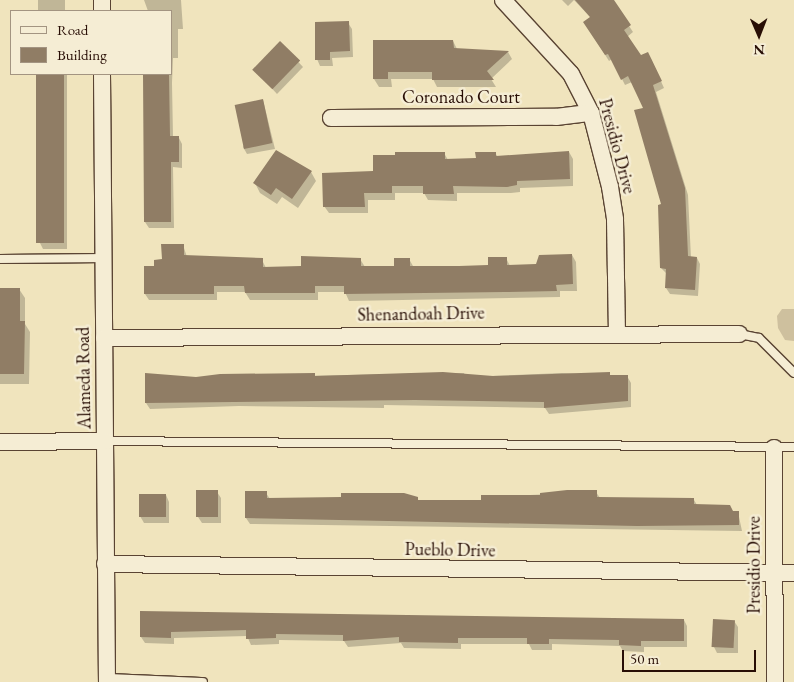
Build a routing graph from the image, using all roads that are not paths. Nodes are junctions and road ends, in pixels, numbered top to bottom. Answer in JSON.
{"nodes":[{"id":1,"x":503,"y":0,"type":"edge"},
{"id":2,"x":102,"y":75,"type":"edge"},
{"id":3,"x":590,"y":113,"type":"junction"},
{"id":4,"x":331,"y":118,"type":"dead end"},
{"id":5,"x":103,"y":258,"type":"junction"},
{"id":6,"x":0,"y":259,"type":"edge"},
{"id":7,"x":617,"y":333,"type":"junction"},
{"id":8,"x":740,"y":334,"type":"joint"},
{"id":9,"x":104,"y":338,"type":"junction"},
{"id":10,"x":794,"y":373,"type":"edge"},
{"id":11,"x":105,"y":441,"type":"junction"},
{"id":12,"x":0,"y":442,"type":"edge"},
{"id":13,"x":794,"y":447,"type":"edge"},
{"id":14,"x":774,"y":448,"type":"junction"},
{"id":15,"x":105,"y":564,"type":"junction"},
{"id":16,"x":774,"y":573,"type":"junction"},
{"id":17,"x":794,"y":573,"type":"edge"},
{"id":18,"x":107,"y":680,"type":"edge"},
{"id":19,"x":203,"y":682,"type":"edge"},
{"id":20,"x":775,"y":682,"type":"edge"}],
"edges":[{"from":1,"to":3,"type":"street","name":"Presidio Drive"},
{"from":2,"to":5,"type":"street","name":"Alameda Road"},
{"from":3,"to":4,"type":"street","name":"Coronado Court"},
{"from":3,"to":7,"type":"street","name":"Presidio Drive"},
{"from":5,"to":6,"type":"lane"},
{"from":5,"to":9,"type":"street","name":"Alameda Road"},
{"from":7,"to":8,"type":"street","name":"Shenandoah Drive"},
{"from":7,"to":9,"type":"street","name":"Shenandoah Drive"},
{"from":8,"to":10,"type":"lane"},
{"from":9,"to":11,"type":"street","name":"Alameda Road"},
{"from":11,"to":12,"type":"street"},
{"from":11,"to":14,"type":"lane"},
{"from":11,"to":15,"type":"street","name":"Alameda Road"},
{"from":13,"to":14,"type":"lane"},
{"from":14,"to":16,"type":"street","name":"Presidio Drive"},
{"from":15,"to":16,"type":"street","name":"Pueblo Drive"},
{"from":15,"to":18,"type":"street","name":"Alameda Road"},
{"from":16,"to":17,"type":"street","name":"Pueblo Drive"},
{"from":16,"to":20,"type":"street","name":"Presidio Drive"},
{"from":18,"to":19,"type":"lane"}]}
